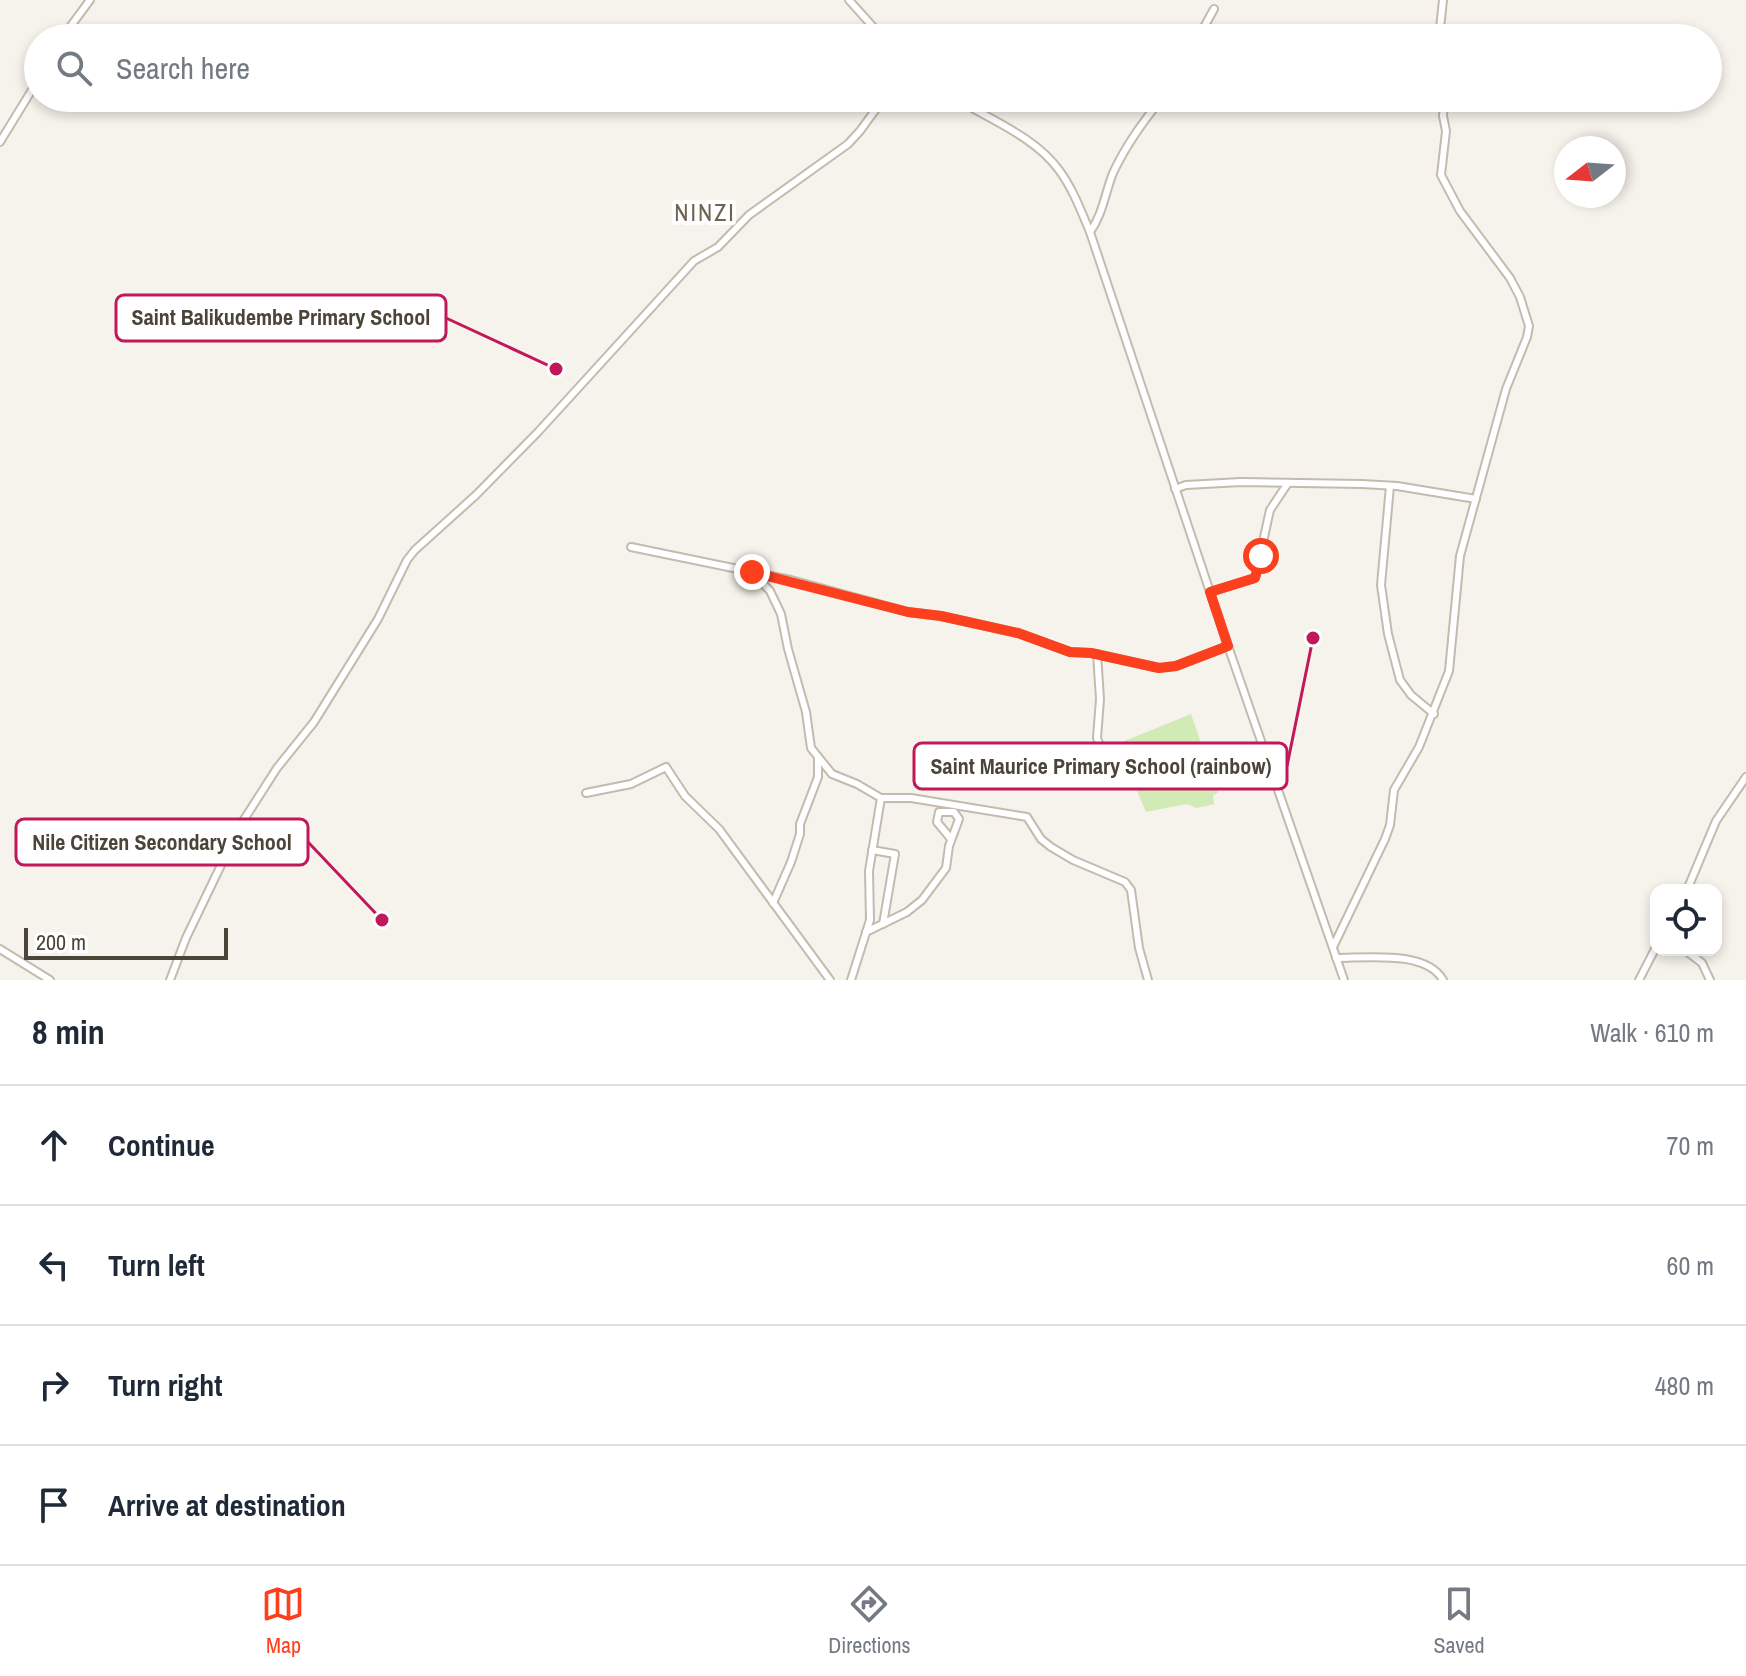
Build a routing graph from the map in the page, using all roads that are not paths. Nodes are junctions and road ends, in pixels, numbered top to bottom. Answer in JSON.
{"nodes":[{"id":1,"x":90,"y":0,"type":"edge"},
{"id":2,"x":849,"y":0,"type":"edge"},
{"id":3,"x":1443,"y":0,"type":"edge"},
{"id":4,"x":1214,"y":9,"type":"dead end"},
{"id":5,"x":72,"y":24,"type":"edge"},
{"id":6,"x":870,"y":24,"type":"edge"},
{"id":7,"x":1206,"y":24,"type":"edge"},
{"id":8,"x":1440,"y":24,"type":"edge"},
{"id":9,"x":24,"y":103,"type":"edge"},
{"id":10,"x":874,"y":112,"type":"edge"},
{"id":11,"x":979,"y":112,"type":"edge"},
{"id":12,"x":1151,"y":112,"type":"edge"},
{"id":13,"x":1443,"y":112,"type":"edge"},
{"id":14,"x":0,"y":142,"type":"edge"},
{"id":15,"x":1090,"y":232,"type":"junction"},
{"id":16,"x":1288,"y":483,"type":"junction"},
{"id":17,"x":1390,"y":486,"type":"junction"},
{"id":18,"x":1175,"y":489,"type":"junction"},
{"id":19,"x":1476,"y":499,"type":"junction"},
{"id":20,"x":631,"y":547,"type":"dead end"},
{"id":21,"x":752,"y":572,"type":"junction"},
{"id":22,"x":1210,"y":592,"type":"junction"},
{"id":23,"x":1228,"y":646,"type":"junction"},
{"id":24,"x":1097,"y":654,"type":"junction"},
{"id":25,"x":1434,"y":714,"type":"junction"},
{"id":26,"x":818,"y":757,"type":"junction"},
{"id":27,"x":1746,"y":777,"type":"edge"},
{"id":28,"x":1103,"y":782,"type":"dead end"},
{"id":29,"x":586,"y":793,"type":"dead end"},
{"id":30,"x":881,"y":798,"type":"junction"},
{"id":31,"x":951,"y":839,"type":"junction"},
{"id":32,"x":872,"y":850,"type":"junction"},
{"id":33,"x":1690,"y":884,"type":"edge"},
{"id":34,"x":773,"y":903,"type":"junction"},
{"id":35,"x":883,"y":924,"type":"junction"},
{"id":36,"x":866,"y":932,"type":"junction"},
{"id":37,"x":1333,"y":947,"type":"junction"},
{"id":38,"x":2,"y":952,"type":"edge"},
{"id":39,"x":1651,"y":956,"type":"edge"},
{"id":40,"x":1693,"y":956,"type":"edge"},
{"id":41,"x":1336,"y":958,"type":"junction"},
{"id":42,"x":50,"y":980,"type":"edge"},
{"id":43,"x":170,"y":980,"type":"edge"},
{"id":44,"x":830,"y":980,"type":"edge"},
{"id":45,"x":851,"y":980,"type":"edge"},
{"id":46,"x":1148,"y":980,"type":"edge"},
{"id":47,"x":1344,"y":980,"type":"edge"},
{"id":48,"x":1443,"y":980,"type":"edge"},
{"id":49,"x":1639,"y":980,"type":"edge"},
{"id":50,"x":1710,"y":980,"type":"edge"}],
"edges":[{"from":1,"to":5,"type":"street"},
{"from":2,"to":6,"type":"street"},
{"from":3,"to":8,"type":"street"},
{"from":4,"to":7,"type":"street"},
{"from":9,"to":14,"type":"street"},
{"from":10,"to":43,"type":"street"},
{"from":11,"to":15,"type":"street"},
{"from":12,"to":15,"type":"street"},
{"from":13,"to":19,"type":"street"},
{"from":15,"to":18,"type":"street"},
{"from":16,"to":17,"type":"street"},
{"from":16,"to":18,"type":"street"},
{"from":16,"to":22,"type":"street"},
{"from":17,"to":19,"type":"street"},
{"from":17,"to":25,"type":"street"},
{"from":18,"to":22,"type":"street"},
{"from":19,"to":25,"type":"street"},
{"from":20,"to":21,"type":"street"},
{"from":21,"to":24,"type":"street"},
{"from":21,"to":26,"type":"street"},
{"from":22,"to":23,"type":"street"},
{"from":23,"to":24,"type":"street"},
{"from":23,"to":37,"type":"street"},
{"from":24,"to":28,"type":"street"},
{"from":25,"to":37,"type":"street"},
{"from":26,"to":30,"type":"street"},
{"from":26,"to":34,"type":"street"},
{"from":27,"to":33,"type":"street"},
{"from":29,"to":34,"type":"street"},
{"from":30,"to":32,"type":"street"},
{"from":30,"to":46,"type":"street"},
{"from":31,"to":31,"type":"street"},
{"from":31,"to":35,"type":"street"},
{"from":32,"to":35,"type":"street"},
{"from":32,"to":36,"type":"street"},
{"from":34,"to":44,"type":"street"},
{"from":35,"to":36,"type":"street"},
{"from":36,"to":45,"type":"street"},
{"from":37,"to":41,"type":"street"},
{"from":38,"to":42,"type":"street"},
{"from":39,"to":49,"type":"street"},
{"from":40,"to":50,"type":"street"},
{"from":41,"to":47,"type":"street"},
{"from":41,"to":48,"type":"street"}]}
